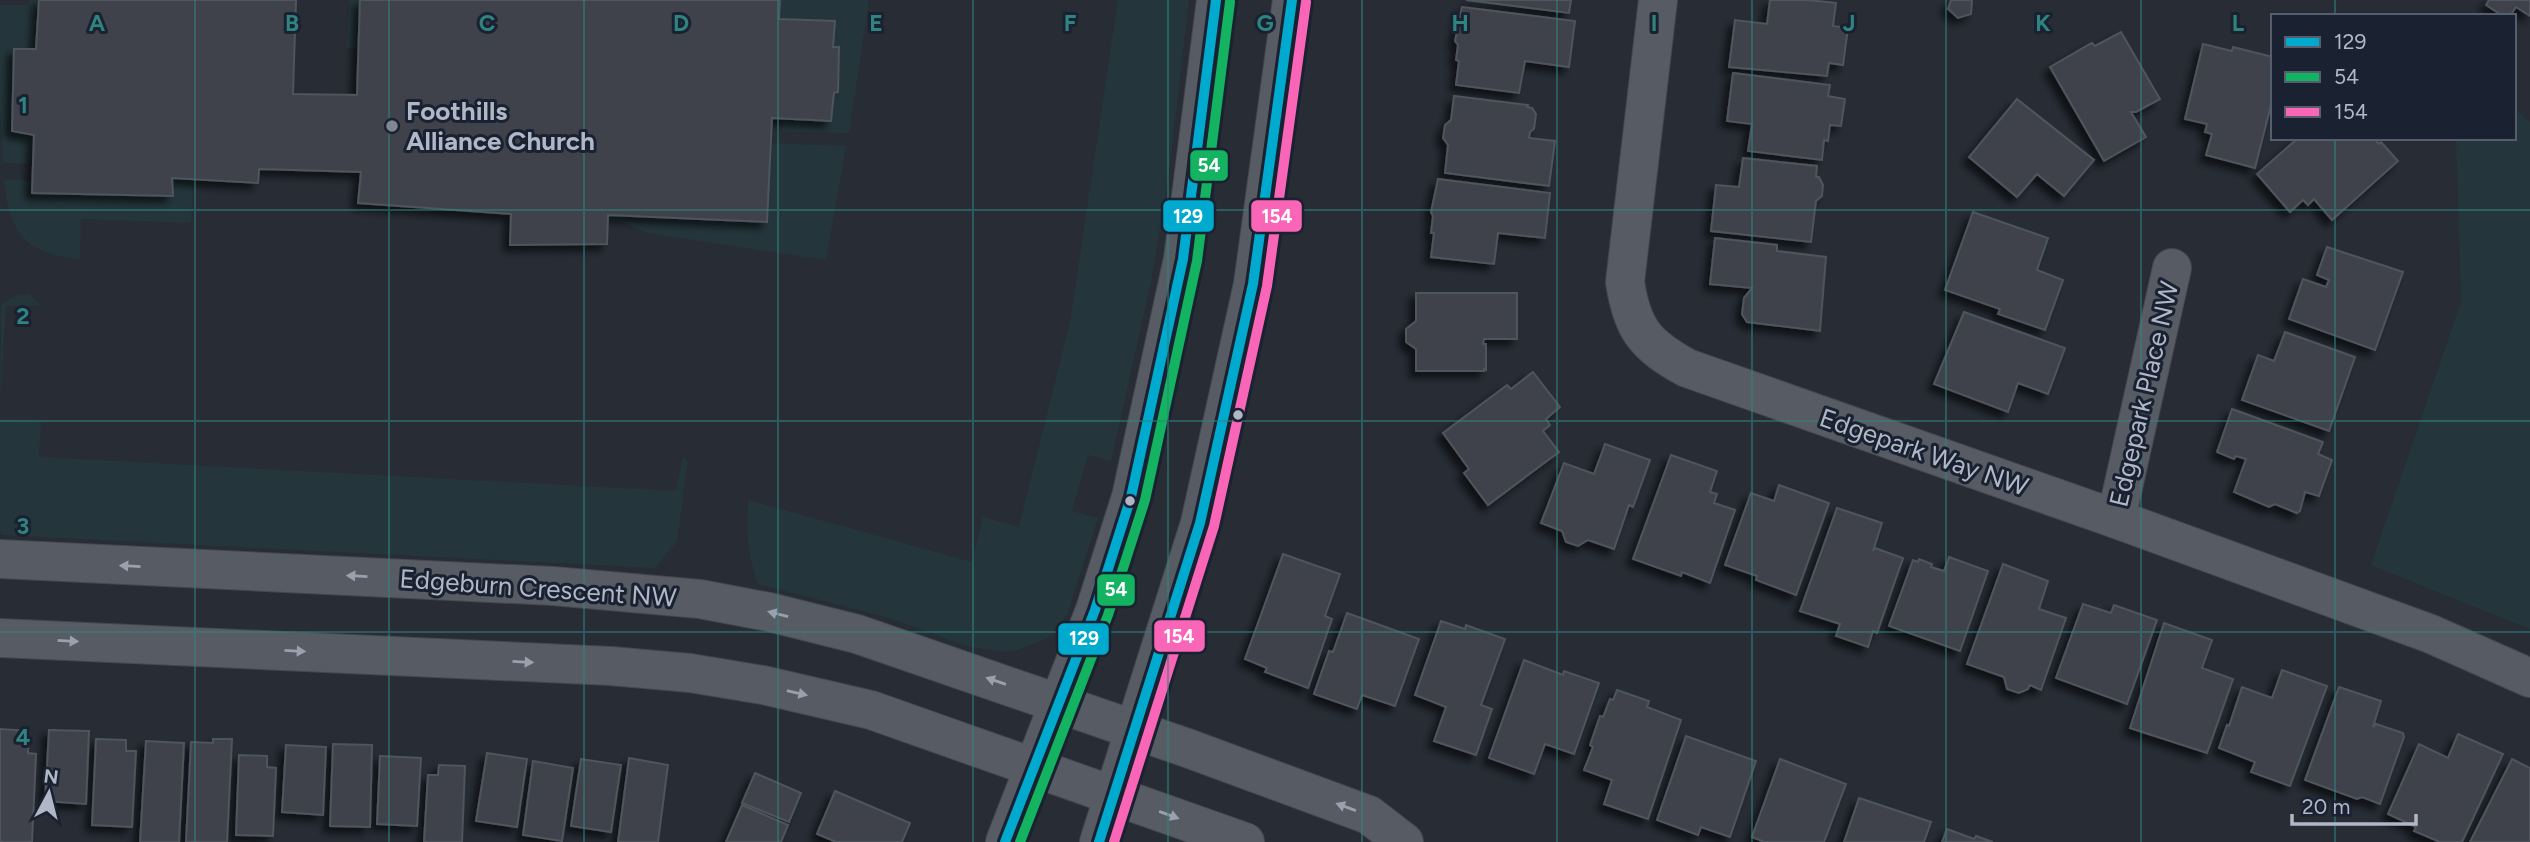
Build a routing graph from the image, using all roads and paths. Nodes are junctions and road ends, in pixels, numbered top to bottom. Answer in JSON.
{"nodes":[{"id":1,"x":1216,"y":0,"type":"edge"},
{"id":2,"x":1292,"y":0,"type":"edge"},
{"id":3,"x":1658,"y":0,"type":"edge"},
{"id":4,"x":2172,"y":268,"type":"dead end"},
{"id":5,"x":2116,"y":519,"type":"junction"},
{"id":6,"x":0,"y":559,"type":"edge"},
{"id":7,"x":0,"y":638,"type":"edge"},
{"id":8,"x":2530,"y":678,"type":"edge"},
{"id":9,"x":1060,"y":704,"type":"junction"},
{"id":10,"x":1135,"y":731,"type":"junction"},
{"id":11,"x":1036,"y":767,"type":"junction"},
{"id":12,"x":1115,"y":796,"type":"junction"},
{"id":13,"x":1005,"y":842,"type":"edge"},
{"id":14,"x":1099,"y":842,"type":"edge"},
{"id":15,"x":1245,"y":842,"type":"edge"},
{"id":16,"x":1404,"y":842,"type":"edge"}],
"edges":[{"from":1,"to":9,"type":"street"},
{"from":2,"to":10,"type":"street"},
{"from":3,"to":5,"type":"street","name":"Edgepark Way NW"},
{"from":4,"to":5,"type":"street","name":"Edgepark Place NW"},
{"from":5,"to":8,"type":"street","name":"Edgepark Way NW"},
{"from":9,"to":6,"type":"street","name":"Edgeburn Crescent NW","one_way":true},
{"from":7,"to":11,"type":"street","one_way":true},
{"from":9,"to":10,"type":"street","name":"Edgeburn Crescent NW"},
{"from":9,"to":11,"type":"street"},
{"from":10,"to":12,"type":"street"},
{"from":16,"to":10,"type":"street","name":"Edgeburn Crescent NW","one_way":true},
{"from":11,"to":12,"type":"street"},
{"from":11,"to":13,"type":"street"},
{"from":12,"to":14,"type":"street"},
{"from":12,"to":15,"type":"street","one_way":true}]}
